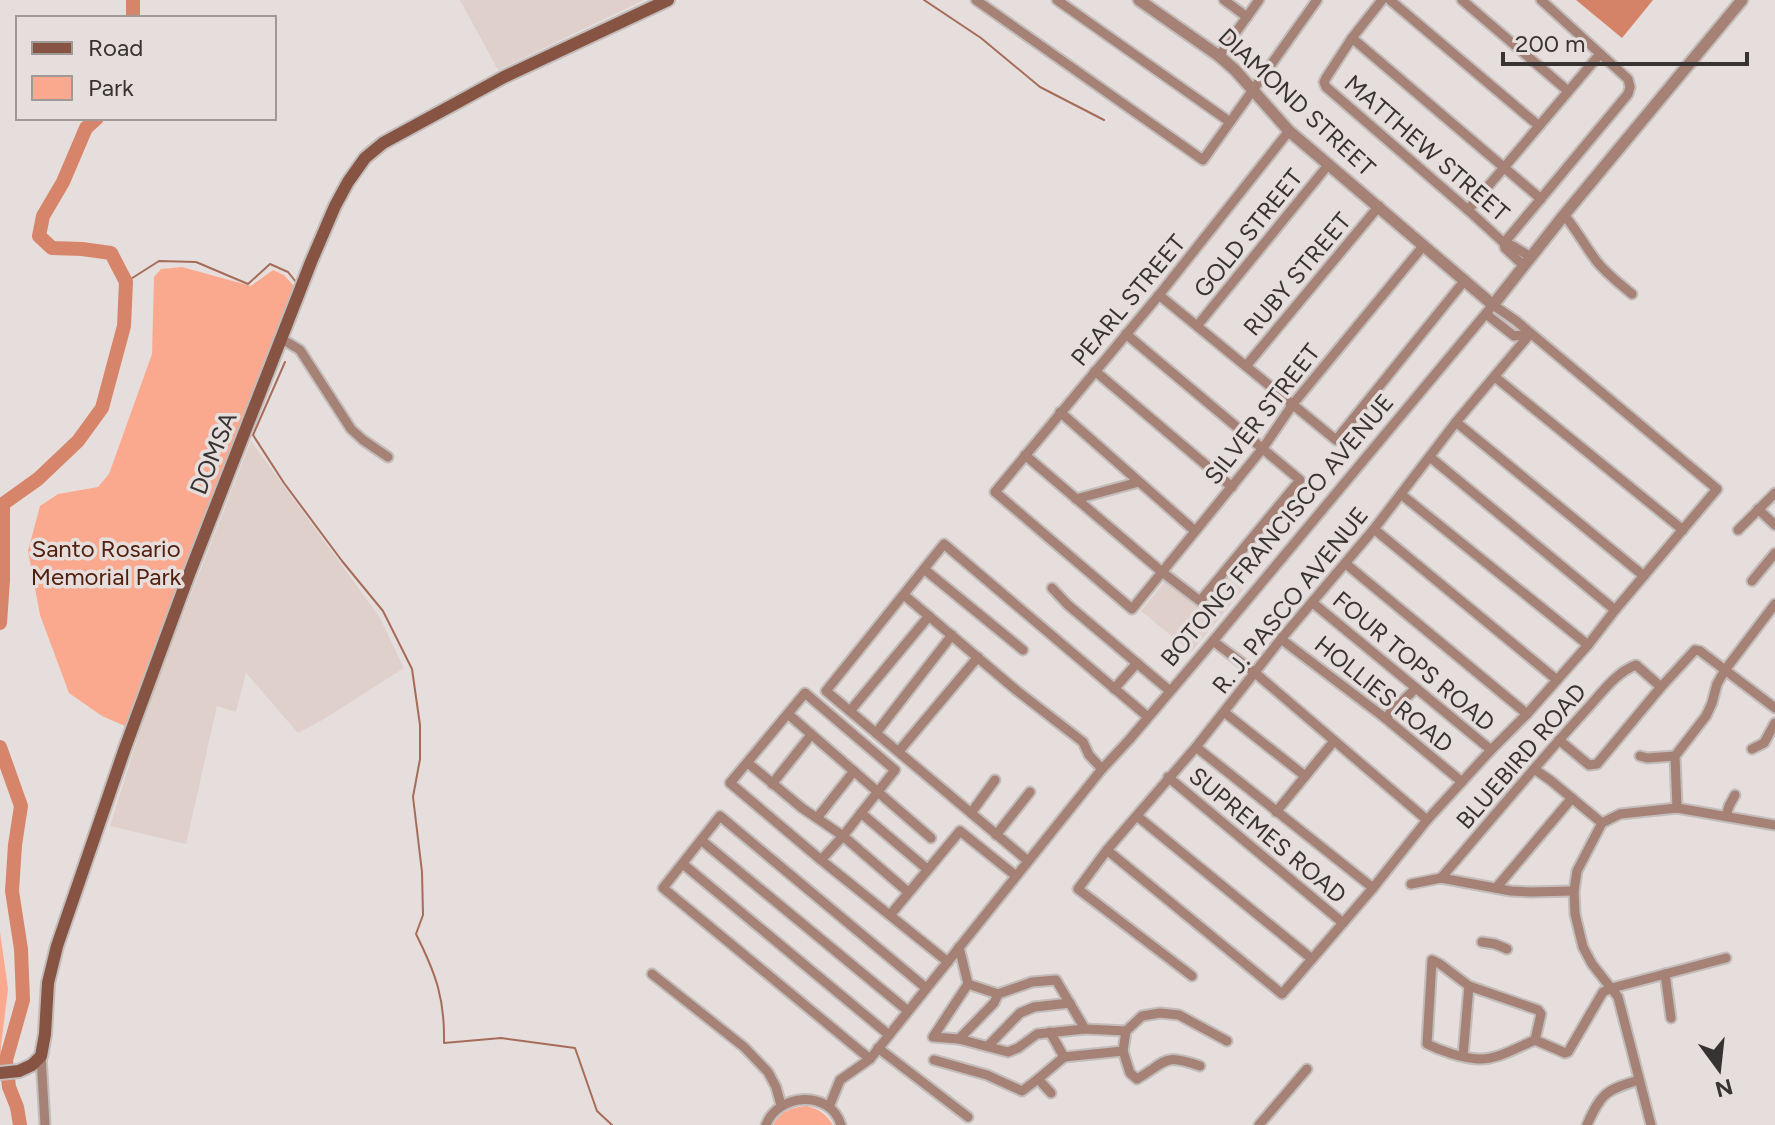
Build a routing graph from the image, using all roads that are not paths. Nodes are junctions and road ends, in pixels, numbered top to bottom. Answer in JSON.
{"nodes":[{"id":1,"x":668,"y":0,"type":"edge"},
{"id":2,"x":976,"y":0,"type":"edge"},
{"id":3,"x":1057,"y":0,"type":"edge"},
{"id":4,"x":1139,"y":0,"type":"edge"},
{"id":5,"x":1224,"y":0,"type":"edge"},
{"id":6,"x":1259,"y":0,"type":"edge"},
{"id":7,"x":1317,"y":0,"type":"edge"},
{"id":8,"x":1382,"y":0,"type":"edge"},
{"id":9,"x":1390,"y":0,"type":"edge"},
{"id":10,"x":1462,"y":0,"type":"edge"},
{"id":11,"x":1541,"y":0,"type":"edge"},
{"id":12,"x":1742,"y":0,"type":"edge"},
{"id":13,"x":1247,"y":17,"type":"junction"},
{"id":14,"x":1352,"y":38,"type":"junction"},
{"id":15,"x":1600,"y":54,"type":"junction"},
{"id":16,"x":1219,"y":56,"type":"junction"},
{"id":17,"x":1253,"y":91,"type":"junction"},
{"id":18,"x":1568,"y":91,"type":"junction"},
{"id":19,"x":1230,"y":122,"type":"junction"},
{"id":20,"x":1539,"y":126,"type":"junction"},
{"id":21,"x":1289,"y":131,"type":"junction"},
{"id":22,"x":1329,"y":164,"type":"junction"},
{"id":23,"x":1504,"y":169,"type":"junction"},
{"id":24,"x":1541,"y":199,"type":"junction"},
{"id":25,"x":1379,"y":206,"type":"junction"},
{"id":26,"x":1468,"y":210,"type":"junction"},
{"id":27,"x":1564,"y":215,"type":"junction"},
{"id":28,"x":1504,"y":243,"type":"junction"},
{"id":29,"x":1424,"y":245,"type":"junction"},
{"id":30,"x":1528,"y":262,"type":"junction"},
{"id":31,"x":1465,"y":280,"type":"junction"},
{"id":32,"x":1632,"y":294,"type":"dead end"},
{"id":33,"x":1159,"y":295,"type":"junction"},
{"id":34,"x":1490,"y":309,"type":"junction"},
{"id":35,"x":1197,"y":326,"type":"junction"},
{"id":36,"x":1126,"y":334,"type":"junction"},
{"id":37,"x":1530,"y":334,"type":"junction"},
{"id":38,"x":282,"y":339,"type":"junction"},
{"id":39,"x":1246,"y":366,"type":"junction"},
{"id":40,"x":1095,"y":371,"type":"junction"},
{"id":41,"x":1495,"y":377,"type":"junction"},
{"id":42,"x":1293,"y":404,"type":"junction"},
{"id":43,"x":1060,"y":412,"type":"junction"},
{"id":44,"x":1456,"y":422,"type":"junction"},
{"id":45,"x":1263,"y":448,"type":"junction"},
{"id":46,"x":1025,"y":455,"type":"junction"},
{"id":47,"x":388,"y":457,"type":"dead end"},
{"id":48,"x":1430,"y":457,"type":"junction"},
{"id":49,"x":1139,"y":482,"type":"junction"},
{"id":50,"x":1232,"y":487,"type":"junction"},
{"id":51,"x":1775,"y":493,"type":"edge"},
{"id":52,"x":1402,"y":495,"type":"junction"},
{"id":53,"x":1076,"y":499,"type":"junction"},
{"id":54,"x":1758,"y":509,"type":"junction"},
{"id":55,"x":1775,"y":525,"type":"edge"},
{"id":56,"x":1374,"y":529,"type":"junction"},
{"id":57,"x":1683,"y":530,"type":"junction"},
{"id":58,"x":1738,"y":530,"type":"dead end"},
{"id":59,"x":1195,"y":531,"type":"junction"},
{"id":60,"x":1775,"y":553,"type":"edge"},
{"id":61,"x":1346,"y":564,"type":"junction"},
{"id":62,"x":924,"y":569,"type":"junction"},
{"id":63,"x":1162,"y":572,"type":"junction"},
{"id":64,"x":1644,"y":576,"type":"junction"},
{"id":65,"x":1752,"y":581,"type":"dead end"},
{"id":66,"x":1052,"y":588,"type":"dead end"},
{"id":67,"x":904,"y":595,"type":"junction"},
{"id":68,"x":1313,"y":603,"type":"junction"},
{"id":69,"x":1775,"y":604,"type":"edge"},
{"id":70,"x":1132,"y":609,"type":"joint"},
{"id":71,"x":1615,"y":610,"type":"junction"},
{"id":72,"x":929,"y":616,"type":"junction"},
{"id":73,"x":952,"y":635,"type":"junction"},
{"id":74,"x":1281,"y":639,"type":"junction"},
{"id":75,"x":1213,"y":641,"type":"junction"},
{"id":76,"x":1588,"y":645,"type":"junction"},
{"id":77,"x":1023,"y":650,"type":"dead end"},
{"id":78,"x":978,"y":657,"type":"junction"},
{"id":79,"x":1137,"y":663,"type":"junction"},
{"id":80,"x":1725,"y":670,"type":"junction"},
{"id":81,"x":1254,"y":672,"type":"junction"},
{"id":82,"x":1557,"y":680,"type":"junction"},
{"id":83,"x":1661,"y":687,"type":"junction"},
{"id":84,"x":1416,"y":688,"type":"junction"},
{"id":85,"x":1114,"y":689,"type":"junction"},
{"id":86,"x":1170,"y":691,"type":"junction"},
{"id":87,"x":1775,"y":708,"type":"edge"},
{"id":88,"x":850,"y":711,"type":"junction"},
{"id":89,"x":1224,"y":712,"type":"junction"},
{"id":90,"x":788,"y":714,"type":"junction"},
{"id":91,"x":1527,"y":714,"type":"junction"},
{"id":92,"x":1148,"y":717,"type":"junction"},
{"id":93,"x":1385,"y":718,"type":"junction"},
{"id":94,"x":1775,"y":723,"type":"edge"},
{"id":95,"x":876,"y":733,"type":"junction"},
{"id":96,"x":811,"y":735,"type":"junction"},
{"id":97,"x":1559,"y":740,"type":"junction"},
{"id":98,"x":1334,"y":741,"type":"junction"},
{"id":99,"x":1196,"y":747,"type":"junction"},
{"id":100,"x":1752,"y":749,"type":"dead end"},
{"id":101,"x":1491,"y":750,"type":"junction"},
{"id":102,"x":899,"y":751,"type":"junction"},
{"id":103,"x":1640,"y":756,"type":"dead end"},
{"id":104,"x":1675,"y":756,"type":"junction"},
{"id":105,"x":748,"y":763,"type":"junction"},
{"id":106,"x":1102,"y":769,"type":"junction"},
{"id":107,"x":1534,"y":769,"type":"junction"},
{"id":108,"x":854,"y":771,"type":"junction"},
{"id":109,"x":1305,"y":776,"type":"junction"},
{"id":110,"x":1168,"y":777,"type":"junction"},
{"id":111,"x":995,"y":780,"type":"dead end"},
{"id":112,"x":1462,"y":782,"type":"junction"},
{"id":113,"x":772,"y":784,"type":"junction"},
{"id":114,"x":878,"y":792,"type":"junction"},
{"id":115,"x":1030,"y":792,"type":"dead end"},
{"id":116,"x":1735,"y":795,"type":"dead end"},
{"id":117,"x":1572,"y":798,"type":"junction"},
{"id":118,"x":1677,"y":808,"type":"junction"},
{"id":119,"x":1276,"y":812,"type":"junction"},
{"id":120,"x":861,"y":813,"type":"junction"},
{"id":121,"x":971,"y":813,"type":"junction"},
{"id":122,"x":1137,"y":816,"type":"junction"},
{"id":123,"x":1726,"y":816,"type":"junction"},
{"id":124,"x":817,"y":818,"type":"junction"},
{"id":125,"x":1427,"y":820,"type":"junction"},
{"id":126,"x":1602,"y":823,"type":"junction"},
{"id":127,"x":1775,"y":825,"type":"edge"},
{"id":128,"x":996,"y":835,"type":"junction"},
{"id":129,"x":843,"y":836,"type":"junction"},
{"id":130,"x":931,"y":838,"type":"dead end"},
{"id":131,"x":701,"y":840,"type":"junction"},
{"id":132,"x":1107,"y":850,"type":"junction"},
{"id":133,"x":821,"y":860,"type":"junction"},
{"id":134,"x":1028,"y":861,"type":"junction"},
{"id":135,"x":683,"y":864,"type":"junction"},
{"id":136,"x":927,"y":869,"type":"junction"},
{"id":137,"x":1016,"y":876,"type":"junction"},
{"id":138,"x":1441,"y":878,"type":"junction"},
{"id":139,"x":1411,"y":884,"type":"dead end"},
{"id":140,"x":1373,"y":888,"type":"junction"},
{"id":141,"x":1496,"y":888,"type":"junction"},
{"id":142,"x":1574,"y":891,"type":"junction"},
{"id":143,"x":908,"y":892,"type":"junction"},
{"id":144,"x":891,"y":914,"type":"junction"},
{"id":145,"x":1343,"y":923,"type":"junction"},
{"id":146,"x":1482,"y":942,"type":"dead end"},
{"id":147,"x":959,"y":947,"type":"junction"},
{"id":148,"x":1507,"y":949,"type":"dead end"},
{"id":149,"x":1726,"y":958,"type":"dead end"},
{"id":150,"x":1312,"y":959,"type":"junction"},
{"id":151,"x":948,"y":962,"type":"junction"},
{"id":152,"x":652,"y":974,"type":"dead end"},
{"id":153,"x":1665,"y":974,"type":"junction"},
{"id":154,"x":1192,"y":976,"type":"dead end"},
{"id":155,"x":968,"y":984,"type":"junction"},
{"id":156,"x":1469,"y":986,"type":"junction"},
{"id":157,"x":926,"y":988,"type":"junction"},
{"id":158,"x":1612,"y":988,"type":"junction"},
{"id":159,"x":998,"y":994,"type":"junction"},
{"id":160,"x":1070,"y":1003,"type":"junction"},
{"id":161,"x":908,"y":1011,"type":"junction"},
{"id":162,"x":1671,"y":1018,"type":"dead end"},
{"id":163,"x":1085,"y":1029,"type":"junction"},
{"id":164,"x":1126,"y":1031,"type":"junction"},
{"id":165,"x":1050,"y":1032,"type":"junction"},
{"id":166,"x":889,"y":1035,"type":"junction"},
{"id":167,"x":959,"y":1039,"type":"junction"},
{"id":168,"x":1535,"y":1040,"type":"junction"},
{"id":169,"x":1227,"y":1041,"type":"dead end"},
{"id":170,"x":988,"y":1046,"type":"junction"},
{"id":171,"x":878,"y":1048,"type":"junction"},
{"id":172,"x":1123,"y":1051,"type":"junction"},
{"id":173,"x":41,"y":1056,"type":"junction"},
{"id":174,"x":1463,"y":1056,"type":"junction"},
{"id":175,"x":1064,"y":1057,"type":"junction"},
{"id":176,"x":870,"y":1059,"type":"junction"},
{"id":177,"x":934,"y":1060,"type":"dead end"},
{"id":178,"x":1200,"y":1066,"type":"dead end"},
{"id":179,"x":1307,"y":1069,"type":"dead end"},
{"id":180,"x":0,"y":1073,"type":"edge"},
{"id":181,"x":1038,"y":1079,"type":"junction"},
{"id":182,"x":1639,"y":1080,"type":"junction"},
{"id":183,"x":1051,"y":1093,"type":"dead end"},
{"id":184,"x":781,"y":1105,"type":"junction"},
{"id":185,"x":829,"y":1107,"type":"junction"},
{"id":186,"x":968,"y":1117,"type":"dead end"},
{"id":187,"x":45,"y":1125,"type":"edge"},
{"id":188,"x":766,"y":1125,"type":"edge"},
{"id":189,"x":841,"y":1125,"type":"edge"},
{"id":190,"x":1259,"y":1125,"type":"edge"},
{"id":191,"x":1587,"y":1125,"type":"edge"},
{"id":192,"x":1651,"y":1125,"type":"edge"}],
"edges":[{"from":1,"to":38,"type":"main road","name":"DOMSA"},
{"from":2,"to":19,"type":"street"},
{"from":3,"to":19,"type":"street"},
{"from":4,"to":16,"type":"street","name":"DIAMOND STREET"},
{"from":5,"to":13,"type":"street"},
{"from":6,"to":13,"type":"street"},
{"from":7,"to":17,"type":"street"},
{"from":8,"to":14,"type":"street"},
{"from":9,"to":20,"type":"street"},
{"from":10,"to":18,"type":"street"},
{"from":11,"to":15,"type":"street"},
{"from":12,"to":27,"type":"street","name":"BOTONG FRANCISCO AVENUE"},
{"from":13,"to":16,"type":"street"},
{"from":14,"to":23,"type":"street"},
{"from":14,"to":26,"type":"street","name":"MATTHEW STREET"},
{"from":15,"to":18,"type":"street"},
{"from":15,"to":24,"type":"street"},
{"from":16,"to":17,"type":"street","name":"DIAMOND STREET"},
{"from":17,"to":19,"type":"street"},
{"from":17,"to":21,"type":"street","name":"DIAMOND STREET"},
{"from":18,"to":20,"type":"street"},
{"from":20,"to":23,"type":"street"},
{"from":21,"to":22,"type":"street","name":"DIAMOND STREET"},
{"from":21,"to":33,"type":"street","name":"PEARL STREET"},
{"from":22,"to":25,"type":"street","name":"DIAMOND STREET"},
{"from":22,"to":35,"type":"street","name":"GOLD STREET"},
{"from":23,"to":24,"type":"street"},
{"from":23,"to":26,"type":"street"},
{"from":24,"to":28,"type":"street"},
{"from":25,"to":29,"type":"street","name":"DIAMOND STREET"},
{"from":25,"to":39,"type":"street","name":"RUBY STREET"},
{"from":26,"to":28,"type":"street","name":"MATTHEW STREET"},
{"from":27,"to":30,"type":"street","name":"BOTONG FRANCISCO AVENUE"},
{"from":27,"to":32,"type":"street"},
{"from":28,"to":30,"type":"street","name":"MATTHEW STREET"},
{"from":29,"to":31,"type":"street","name":"DIAMOND STREET"},
{"from":29,"to":42,"type":"street","name":"SILVER STREET"},
{"from":30,"to":34,"type":"street","name":"BOTONG FRANCISCO AVENUE"},
{"from":31,"to":34,"type":"street","name":"DIAMOND STREET"},
{"from":31,"to":42,"type":"street"},
{"from":33,"to":35,"type":"street"},
{"from":33,"to":36,"type":"street","name":"PEARL STREET"},
{"from":34,"to":37,"type":"street"},
{"from":34,"to":75,"type":"street","name":"BOTONG FRANCISCO AVENUE"},
{"from":35,"to":39,"type":"street"},
{"from":36,"to":40,"type":"street","name":"PEARL STREET"},
{"from":36,"to":45,"type":"street"},
{"from":37,"to":41,"type":"street","name":"R. J. PASCO AVENUE"},
{"from":37,"to":57,"type":"street"},
{"from":38,"to":47,"type":"street"},
{"from":38,"to":173,"type":"main road","name":"DOMSA"},
{"from":39,"to":42,"type":"street"},
{"from":40,"to":43,"type":"street","name":"PEARL STREET"},
{"from":40,"to":50,"type":"street"},
{"from":41,"to":44,"type":"street","name":"R. J. PASCO AVENUE"},
{"from":41,"to":57,"type":"street"},
{"from":42,"to":45,"type":"street","name":"SILVER STREET"},
{"from":43,"to":46,"type":"street","name":"PEARL STREET"},
{"from":43,"to":49,"type":"street"},
{"from":44,"to":48,"type":"street","name":"R. J. PASCO AVENUE"},
{"from":44,"to":64,"type":"street"},
{"from":45,"to":50,"type":"street","name":"SILVER STREET"},
{"from":45,"to":63,"type":"street"},
{"from":46,"to":53,"type":"street"},
{"from":46,"to":70,"type":"street","name":"PEARL STREET"},
{"from":48,"to":52,"type":"street","name":"R. J. PASCO AVENUE"},
{"from":48,"to":71,"type":"street"},
{"from":49,"to":53,"type":"street"},
{"from":49,"to":59,"type":"street"},
{"from":50,"to":59,"type":"street","name":"SILVER STREET"},
{"from":51,"to":54,"type":"street"},
{"from":52,"to":56,"type":"street","name":"R. J. PASCO AVENUE"},
{"from":52,"to":76,"type":"street"},
{"from":53,"to":63,"type":"street"},
{"from":54,"to":55,"type":"street"},
{"from":54,"to":58,"type":"street"},
{"from":56,"to":61,"type":"street","name":"R. J. PASCO AVENUE"},
{"from":56,"to":82,"type":"street"},
{"from":57,"to":64,"type":"street"},
{"from":59,"to":63,"type":"street","name":"SILVER STREET"},
{"from":60,"to":65,"type":"street"},
{"from":61,"to":68,"type":"street","name":"R. J. PASCO AVENUE"},
{"from":61,"to":91,"type":"street"},
{"from":62,"to":67,"type":"street"},
{"from":62,"to":77,"type":"street"},
{"from":62,"to":85,"type":"street"},
{"from":63,"to":70,"type":"street","name":"SILVER STREET"},
{"from":64,"to":71,"type":"street"},
{"from":66,"to":79,"type":"street"},
{"from":67,"to":72,"type":"street"},
{"from":67,"to":88,"type":"street"},
{"from":68,"to":74,"type":"street","name":"R. J. PASCO AVENUE"},
{"from":68,"to":84,"type":"street","name":"FOUR TOPS ROAD"},
{"from":69,"to":80,"type":"street"},
{"from":71,"to":76,"type":"street"},
{"from":72,"to":73,"type":"street"},
{"from":72,"to":88,"type":"street"},
{"from":73,"to":78,"type":"street"},
{"from":73,"to":95,"type":"street"},
{"from":74,"to":81,"type":"street","name":"R. J. PASCO AVENUE"},
{"from":74,"to":93,"type":"street","name":"HOLLIES ROAD"},
{"from":75,"to":81,"type":"street"},
{"from":75,"to":86,"type":"street","name":"BOTONG FRANCISCO AVENUE"},
{"from":76,"to":82,"type":"street"},
{"from":78,"to":102,"type":"street"},
{"from":78,"to":106,"type":"street"},
{"from":79,"to":85,"type":"street"},
{"from":79,"to":86,"type":"street"},
{"from":80,"to":83,"type":"street"},
{"from":80,"to":87,"type":"street"},
{"from":80,"to":104,"type":"street"},
{"from":81,"to":89,"type":"street","name":"R. J. PASCO AVENUE"},
{"from":81,"to":98,"type":"street"},
{"from":82,"to":91,"type":"street"},
{"from":83,"to":97,"type":"street","name":"BLUEBIRD ROAD"},
{"from":83,"to":97,"type":"street"},
{"from":84,"to":93,"type":"street"},
{"from":84,"to":101,"type":"street","name":"FOUR TOPS ROAD"},
{"from":85,"to":92,"type":"street"},
{"from":86,"to":92,"type":"street","name":"BOTONG FRANCISCO AVENUE"},
{"from":88,"to":95,"type":"street"},
{"from":89,"to":99,"type":"street","name":"R. J. PASCO AVENUE"},
{"from":89,"to":109,"type":"street"},
{"from":90,"to":96,"type":"street"},
{"from":90,"to":105,"type":"street"},
{"from":90,"to":114,"type":"street"},
{"from":91,"to":101,"type":"street"},
{"from":92,"to":106,"type":"street","name":"BOTONG FRANCISCO AVENUE"},
{"from":93,"to":112,"type":"street","name":"HOLLIES ROAD"},
{"from":94,"to":100,"type":"street"},
{"from":95,"to":102,"type":"street"},
{"from":96,"to":108,"type":"street"},
{"from":96,"to":113,"type":"street"},
{"from":97,"to":107,"type":"street","name":"BLUEBIRD ROAD"},
{"from":98,"to":109,"type":"street"},
{"from":98,"to":125,"type":"street"},
{"from":99,"to":110,"type":"street","name":"R. J. PASCO AVENUE"},
{"from":99,"to":119,"type":"street"},
{"from":101,"to":112,"type":"street"},
{"from":102,"to":121,"type":"street"},
{"from":103,"to":104,"type":"street"},
{"from":104,"to":118,"type":"street"},
{"from":105,"to":113,"type":"street"},
{"from":105,"to":133,"type":"street"},
{"from":106,"to":134,"type":"street","name":"BOTONG FRANCISCO AVENUE"},
{"from":107,"to":117,"type":"street"},
{"from":107,"to":138,"type":"street","name":"BLUEBIRD ROAD"},
{"from":108,"to":114,"type":"street"},
{"from":108,"to":124,"type":"street"},
{"from":109,"to":119,"type":"street"},
{"from":110,"to":122,"type":"street","name":"R. J. PASCO AVENUE"},
{"from":110,"to":145,"type":"street","name":"SUPREMES ROAD"},
{"from":111,"to":121,"type":"street"},
{"from":112,"to":125,"type":"street"},
{"from":113,"to":124,"type":"street"},
{"from":114,"to":120,"type":"street"},
{"from":114,"to":130,"type":"street"},
{"from":115,"to":128,"type":"street"},
{"from":116,"to":123,"type":"street"},
{"from":117,"to":126,"type":"street"},
{"from":117,"to":141,"type":"street"},
{"from":118,"to":123,"type":"street"},
{"from":118,"to":126,"type":"street"},
{"from":119,"to":140,"type":"street"},
{"from":120,"to":129,"type":"street"},
{"from":120,"to":136,"type":"street"},
{"from":121,"to":128,"type":"street"},
{"from":122,"to":132,"type":"street","name":"R. J. PASCO AVENUE"},
{"from":122,"to":150,"type":"street"},
{"from":123,"to":127,"type":"street"},
{"from":124,"to":129,"type":"street"},
{"from":125,"to":140,"type":"street"},
{"from":126,"to":142,"type":"street"},
{"from":128,"to":134,"type":"street"},
{"from":129,"to":133,"type":"street"},
{"from":129,"to":143,"type":"street"},
{"from":131,"to":135,"type":"street"},
{"from":131,"to":157,"type":"street"},
{"from":131,"to":161,"type":"street"},
{"from":132,"to":150,"type":"street"},
{"from":132,"to":154,"type":"street","name":"R. J. PASCO AVENUE"},
{"from":133,"to":144,"type":"street"},
{"from":134,"to":137,"type":"street","name":"BOTONG FRANCISCO AVENUE"},
{"from":135,"to":166,"type":"street"},
{"from":135,"to":176,"type":"street"},
{"from":136,"to":137,"type":"street"},
{"from":136,"to":143,"type":"street"},
{"from":137,"to":147,"type":"street","name":"BOTONG FRANCISCO AVENUE"},
{"from":138,"to":139,"type":"street"},
{"from":138,"to":141,"type":"street"},
{"from":140,"to":145,"type":"street"},
{"from":141,"to":142,"type":"street"},
{"from":142,"to":158,"type":"street"},
{"from":143,"to":144,"type":"street"},
{"from":144,"to":151,"type":"street"},
{"from":145,"to":150,"type":"street"},
{"from":146,"to":148,"type":"street"},
{"from":147,"to":151,"type":"street","name":"BOTONG FRANCISCO AVENUE"},
{"from":147,"to":155,"type":"street"},
{"from":149,"to":153,"type":"street"},
{"from":151,"to":157,"type":"street","name":"BOTONG FRANCISCO AVENUE"},
{"from":152,"to":184,"type":"street"},
{"from":153,"to":158,"type":"street"},
{"from":153,"to":162,"type":"street"},
{"from":155,"to":159,"type":"street"},
{"from":155,"to":167,"type":"street"},
{"from":156,"to":168,"type":"street"},
{"from":156,"to":174,"type":"street"},
{"from":156,"to":174,"type":"street"},
{"from":157,"to":161,"type":"street","name":"BOTONG FRANCISCO AVENUE"},
{"from":158,"to":168,"type":"street"},
{"from":158,"to":182,"type":"street"},
{"from":159,"to":160,"type":"street"},
{"from":159,"to":167,"type":"street"},
{"from":160,"to":163,"type":"street"},
{"from":160,"to":170,"type":"street"},
{"from":161,"to":166,"type":"street","name":"BOTONG FRANCISCO AVENUE"},
{"from":163,"to":164,"type":"street"},
{"from":163,"to":165,"type":"street"},
{"from":164,"to":169,"type":"street"},
{"from":164,"to":172,"type":"street"},
{"from":165,"to":170,"type":"street"},
{"from":165,"to":175,"type":"street"},
{"from":166,"to":171,"type":"street","name":"BOTONG FRANCISCO AVENUE"},
{"from":167,"to":170,"type":"street"},
{"from":168,"to":174,"type":"street"},
{"from":171,"to":176,"type":"street","name":"BOTONG FRANCISCO AVENUE"},
{"from":171,"to":186,"type":"street"},
{"from":172,"to":175,"type":"street"},
{"from":172,"to":178,"type":"street"},
{"from":173,"to":180,"type":"main road"},
{"from":173,"to":187,"type":"street"},
{"from":175,"to":181,"type":"street"},
{"from":176,"to":185,"type":"street","name":"BOTONG FRANCISCO AVENUE"},
{"from":177,"to":181,"type":"street"},
{"from":179,"to":190,"type":"street"},
{"from":181,"to":183,"type":"street"},
{"from":182,"to":191,"type":"street"},
{"from":182,"to":192,"type":"street"},
{"from":184,"to":185,"type":"street"},
{"from":184,"to":188,"type":"street"},
{"from":185,"to":189,"type":"street"}]}
